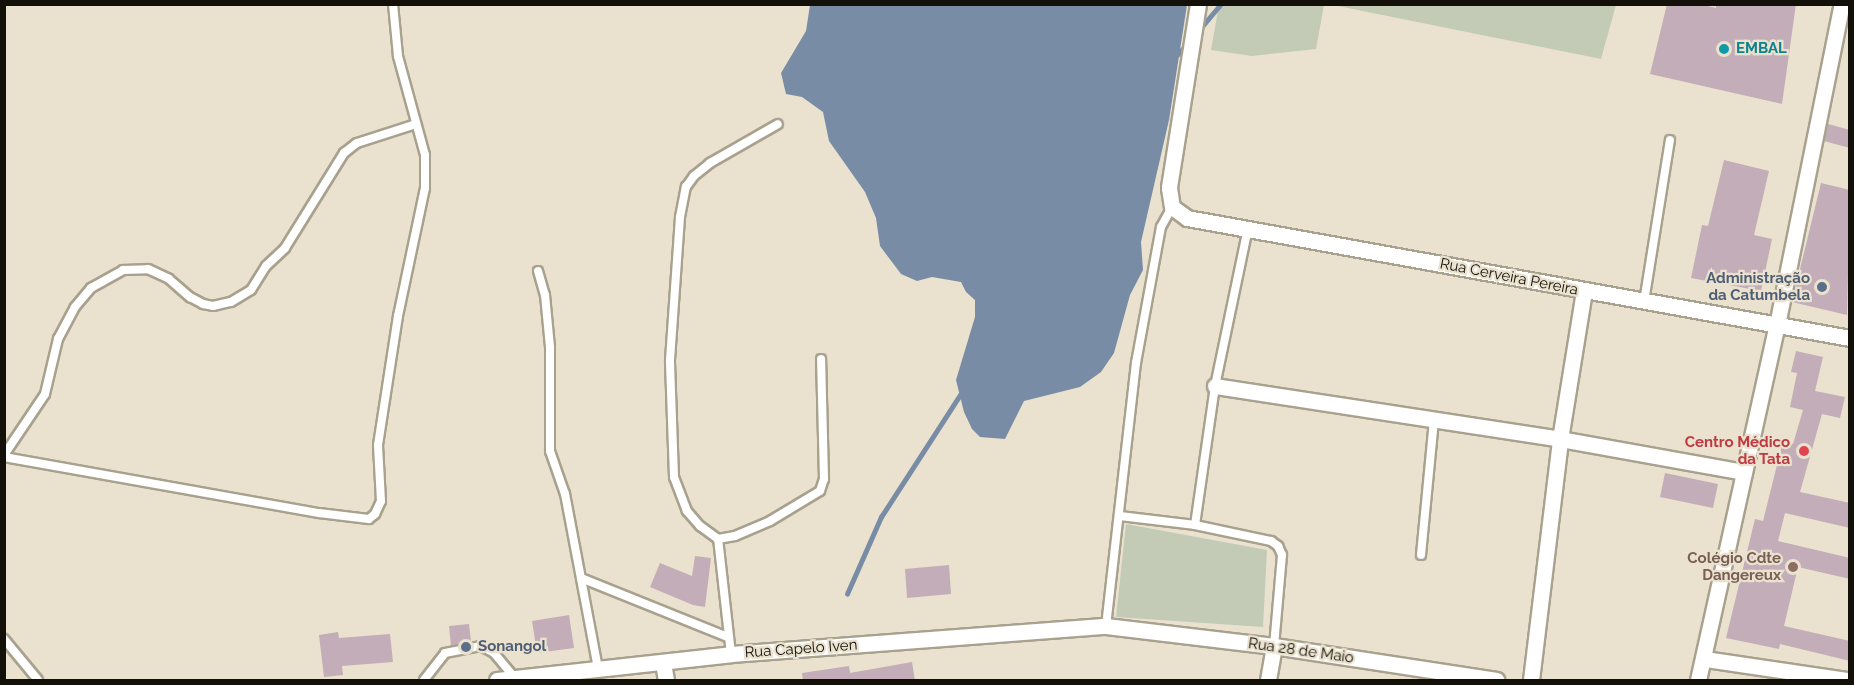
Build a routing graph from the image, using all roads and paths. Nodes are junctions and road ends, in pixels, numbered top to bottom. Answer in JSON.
{"nodes":[{"id":1,"x":393,"y":4,"type":"edge"},
{"id":2,"x":1197,"y":4,"type":"edge"},
{"id":3,"x":1842,"y":4,"type":"edge"},
{"id":4,"x":417,"y":124,"type":"junction"},
{"id":5,"x":778,"y":124,"type":"dead end"},
{"id":6,"x":1670,"y":140,"type":"dead end"},
{"id":7,"x":1172,"y":207,"type":"junction"},
{"id":8,"x":1248,"y":228,"type":"junction"},
{"id":9,"x":537,"y":271,"type":"dead end"},
{"id":10,"x":1584,"y":291,"type":"junction"},
{"id":11,"x":1644,"y":302,"type":"junction"},
{"id":12,"x":1776,"y":326,"type":"junction"},
{"id":13,"x":1850,"y":338,"type":"edge"},
{"id":14,"x":822,"y":359,"type":"dead end"},
{"id":15,"x":1215,"y":386,"type":"junction"},
{"id":16,"x":1434,"y":420,"type":"junction"},
{"id":17,"x":1560,"y":439,"type":"junction"},
{"id":18,"x":4,"y":456,"type":"edge"},
{"id":19,"x":1744,"y":472,"type":"junction"},
{"id":20,"x":1120,"y":516,"type":"junction"},
{"id":21,"x":1195,"y":525,"type":"junction"},
{"id":22,"x":718,"y":539,"type":"junction"},
{"id":23,"x":1421,"y":555,"type":"dead end"},
{"id":24,"x":581,"y":578,"type":"junction"},
{"id":25,"x":1106,"y":626,"type":"junction"},
{"id":26,"x":728,"y":637,"type":"junction"},
{"id":27,"x":4,"y":639,"type":"edge"},
{"id":28,"x":1274,"y":646,"type":"junction"},
{"id":29,"x":731,"y":654,"type":"junction"},
{"id":30,"x":1705,"y":659,"type":"junction"},
{"id":31,"x":663,"y":663,"type":"junction"},
{"id":32,"x":598,"y":670,"type":"junction"},
{"id":33,"x":503,"y":680,"type":"edge"},
{"id":34,"x":38,"y":681,"type":"edge"},
{"id":35,"x":424,"y":681,"type":"edge"},
{"id":36,"x":666,"y":681,"type":"edge"},
{"id":37,"x":1268,"y":681,"type":"edge"},
{"id":38,"x":1496,"y":681,"type":"edge"},
{"id":39,"x":1531,"y":681,"type":"edge"},
{"id":40,"x":1698,"y":681,"type":"edge"},
{"id":41,"x":1847,"y":681,"type":"edge"}],
"edges":[{"from":1,"to":4,"type":"lane"},
{"from":2,"to":7,"type":"street"},
{"from":3,"to":12,"type":"street"},
{"from":4,"to":18,"type":"lane"},
{"from":4,"to":18,"type":"lane"},
{"from":5,"to":22,"type":"lane"},
{"from":6,"to":11,"type":"lane"},
{"from":7,"to":8,"type":"street","name":"Rua Cerveira Pereira"},
{"from":7,"to":20,"type":"lane"},
{"from":8,"to":10,"type":"street","name":"Rua Cerveira Pereira"},
{"from":8,"to":15,"type":"lane"},
{"from":9,"to":24,"type":"lane"},
{"from":10,"to":11,"type":"street","name":"Rua Cerveira Pereira"},
{"from":10,"to":17,"type":"street"},
{"from":11,"to":12,"type":"street","name":"Rua Cerveira Pereira"},
{"from":12,"to":13,"type":"street","name":"Rua Cerveira Pereira"},
{"from":12,"to":19,"type":"street"},
{"from":14,"to":22,"type":"lane"},
{"from":15,"to":16,"type":"street"},
{"from":15,"to":21,"type":"lane"},
{"from":16,"to":17,"type":"street"},
{"from":16,"to":23,"type":"lane"},
{"from":17,"to":19,"type":"street"},
{"from":17,"to":39,"type":"street"},
{"from":19,"to":30,"type":"street"},
{"from":20,"to":21,"type":"lane"},
{"from":20,"to":25,"type":"lane"},
{"from":21,"to":28,"type":"lane"},
{"from":22,"to":26,"type":"lane"},
{"from":24,"to":26,"type":"lane"},
{"from":24,"to":32,"type":"lane"},
{"from":25,"to":28,"type":"street","name":"Rua 28 de Maio"},
{"from":25,"to":29,"type":"street","name":"Rua Capelo Iven"},
{"from":26,"to":29,"type":"lane"},
{"from":27,"to":34,"type":"lane"},
{"from":28,"to":37,"type":"street"},
{"from":28,"to":38,"type":"street","name":"Rua 28 de Maio"},
{"from":29,"to":31,"type":"street","name":"Rua Capelo Iven"},
{"from":30,"to":40,"type":"street"},
{"from":30,"to":41,"type":"street"},
{"from":31,"to":32,"type":"street","name":"Rua Capelo Iven"},
{"from":31,"to":36,"type":"street"},
{"from":32,"to":33,"type":"street","name":"Rua Capelo Iven"},
{"from":33,"to":35,"type":"lane"}]}
